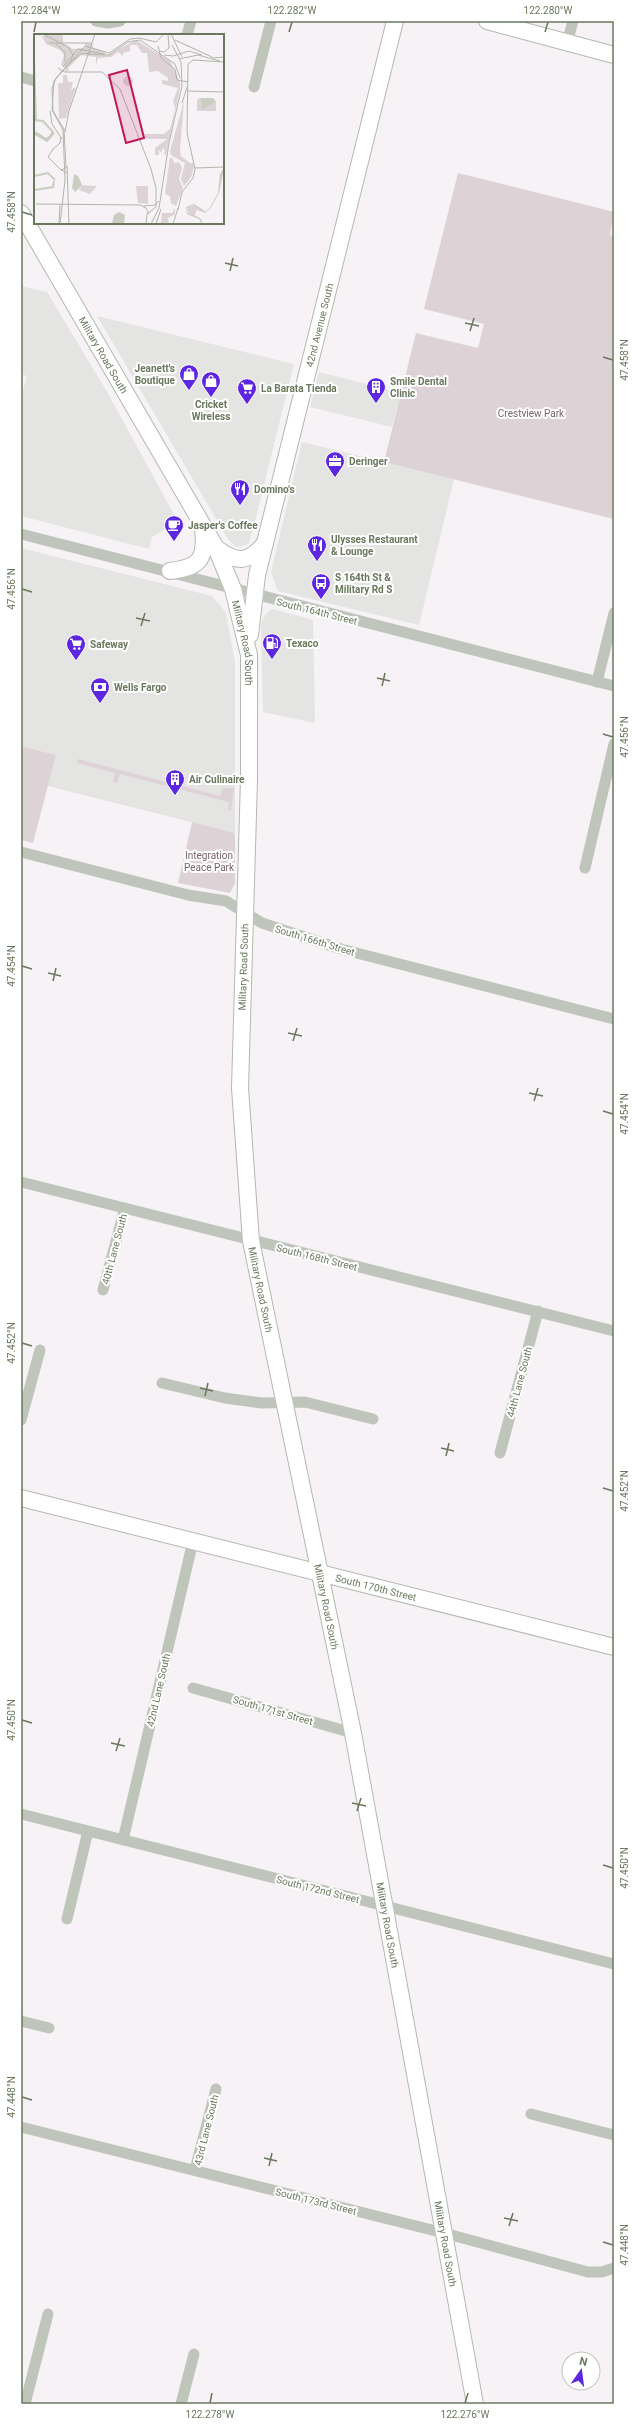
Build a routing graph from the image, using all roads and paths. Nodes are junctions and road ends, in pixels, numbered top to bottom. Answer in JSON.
{"nodes":[{"id":1,"x":96,"y":21,"type":"edge"},
{"id":2,"x":120,"y":21,"type":"edge"},
{"id":3,"x":191,"y":21,"type":"edge"},
{"id":4,"x":271,"y":21,"type":"edge"},
{"id":5,"x":395,"y":21,"type":"edge"},
{"id":6,"x":487,"y":21,"type":"edge"},
{"id":7,"x":573,"y":21,"type":"edge"},
{"id":8,"x":188,"y":34,"type":"edge"},
{"id":9,"x":567,"y":43,"type":"junction"},
{"id":10,"x":614,"y":55,"type":"edge"},
{"id":11,"x":21,"y":77,"type":"edge"},
{"id":12,"x":34,"y":81,"type":"edge"},
{"id":13,"x":254,"y":87,"type":"dead end"},
{"id":14,"x":22,"y":216,"type":"edge"},
{"id":15,"x":202,"y":524,"type":"junction"},
{"id":16,"x":21,"y":534,"type":"edge"},
{"id":17,"x":266,"y":542,"type":"junction"},
{"id":18,"x":216,"y":548,"type":"junction"},
{"id":19,"x":170,"y":572,"type":"junction"},
{"id":20,"x":234,"y":589,"type":"junction"},
{"id":21,"x":254,"y":595,"type":"junction"},
{"id":22,"x":614,"y":614,"type":"edge"},
{"id":23,"x":249,"y":655,"type":"junction"},
{"id":24,"x":597,"y":682,"type":"junction"},
{"id":25,"x":614,"y":686,"type":"edge"},
{"id":26,"x":614,"y":744,"type":"edge"},
{"id":27,"x":21,"y":852,"type":"edge"},
{"id":28,"x":585,"y":868,"type":"dead end"},
{"id":29,"x":245,"y":912,"type":"junction"},
{"id":30,"x":614,"y":1019,"type":"edge"},
{"id":31,"x":21,"y":1182,"type":"edge"},
{"id":32,"x":125,"y":1208,"type":"junction"},
{"id":33,"x":251,"y":1241,"type":"junction"},
{"id":34,"x":103,"y":1290,"type":"dead end"},
{"id":35,"x":538,"y":1311,"type":"junction"},
{"id":36,"x":614,"y":1331,"type":"edge"},
{"id":37,"x":40,"y":1350,"type":"dead end"},
{"id":38,"x":162,"y":1383,"type":"dead end"},
{"id":39,"x":285,"y":1401,"type":"junction"},
{"id":40,"x":373,"y":1419,"type":"dead end"},
{"id":41,"x":21,"y":1420,"type":"edge"},
{"id":42,"x":500,"y":1453,"type":"dead end"},
{"id":43,"x":21,"y":1498,"type":"edge"},
{"id":44,"x":193,"y":1541,"type":"junction"},
{"id":45,"x":319,"y":1571,"type":"junction"},
{"id":46,"x":614,"y":1647,"type":"edge"},
{"id":47,"x":193,"y":1688,"type":"dead end"},
{"id":48,"x":353,"y":1733,"type":"junction"},
{"id":49,"x":21,"y":1814,"type":"edge"},
{"id":50,"x":88,"y":1831,"type":"junction"},
{"id":51,"x":123,"y":1840,"type":"junction"},
{"id":52,"x":384,"y":1905,"type":"junction"},
{"id":53,"x":67,"y":1919,"type":"dead end"},
{"id":54,"x":614,"y":1964,"type":"edge"},
{"id":55,"x":21,"y":2021,"type":"edge"},
{"id":56,"x":49,"y":2028,"type":"dead end"},
{"id":57,"x":216,"y":2089,"type":"dead end"},
{"id":58,"x":531,"y":2114,"type":"dead end"},
{"id":59,"x":21,"y":2127,"type":"edge"},
{"id":60,"x":614,"y":2135,"type":"edge"},
{"id":61,"x":195,"y":2170,"type":"junction"},
{"id":62,"x":444,"y":2233,"type":"junction"},
{"id":63,"x":612,"y":2269,"type":"edge"},
{"id":64,"x":48,"y":2314,"type":"dead end"},
{"id":65,"x":194,"y":2354,"type":"dead end"},
{"id":66,"x":25,"y":2404,"type":"edge"},
{"id":67,"x":181,"y":2404,"type":"edge"},
{"id":68,"x":475,"y":2404,"type":"edge"}],
"edges":[{"from":1,"to":2,"type":"street"},
{"from":3,"to":8,"type":"street"},
{"from":4,"to":13,"type":"street"},
{"from":5,"to":17,"type":"main road","name":"42nd Avenue South"},
{"from":6,"to":9,"type":"main road"},
{"from":7,"to":9,"type":"street"},
{"from":9,"to":10,"type":"main road"},
{"from":11,"to":12,"type":"street"},
{"from":14,"to":15,"type":"main road","name":"Military Road South"},
{"from":15,"to":18,"type":"main road","name":"Military Road South"},
{"from":15,"to":19,"type":"main road"},
{"from":16,"to":19,"type":"street","name":"South 164th Street"},
{"from":17,"to":18,"type":"main road"},
{"from":17,"to":21,"type":"main road","name":"42nd Avenue South"},
{"from":18,"to":20,"type":"main road","name":"Military Road South"},
{"from":19,"to":20,"type":"street","name":"South 164th Street"},
{"from":20,"to":21,"type":"street","name":"South 164th Street"},
{"from":20,"to":23,"type":"main road","name":"Military Road South"},
{"from":21,"to":23,"type":"main road","name":"42nd Avenue South"},
{"from":21,"to":24,"type":"street","name":"South 164th Street"},
{"from":22,"to":24,"type":"street"},
{"from":23,"to":29,"type":"main road","name":"Military Road South"},
{"from":24,"to":25,"type":"street","name":"South 164th Street"},
{"from":26,"to":28,"type":"street"},
{"from":27,"to":29,"type":"street","name":"South 166th Street"},
{"from":29,"to":30,"type":"street","name":"South 166th Street"},
{"from":29,"to":33,"type":"main road","name":"Military Road South"},
{"from":31,"to":32,"type":"street","name":"South 168th Street"},
{"from":32,"to":33,"type":"street","name":"South 168th Street"},
{"from":32,"to":34,"type":"street","name":"40th Lane South"},
{"from":33,"to":35,"type":"street","name":"South 168th Street"},
{"from":33,"to":39,"type":"main road","name":"Military Road South"},
{"from":35,"to":36,"type":"street","name":"South 168th Street"},
{"from":35,"to":42,"type":"street","name":"44th Lane South"},
{"from":37,"to":41,"type":"street"},
{"from":38,"to":39,"type":"street"},
{"from":39,"to":40,"type":"street"},
{"from":39,"to":45,"type":"main road","name":"Military Road South"},
{"from":43,"to":44,"type":"main road","name":"South 170th Street"},
{"from":44,"to":45,"type":"main road","name":"South 170th Street"},
{"from":44,"to":51,"type":"street","name":"42nd Lane South"},
{"from":45,"to":46,"type":"main road","name":"South 170th Street"},
{"from":45,"to":48,"type":"main road","name":"Military Road South"},
{"from":47,"to":48,"type":"street","name":"South 171st Street"},
{"from":48,"to":52,"type":"main road","name":"Military Road South"},
{"from":49,"to":50,"type":"street","name":"South 172nd Street"},
{"from":50,"to":51,"type":"street","name":"South 172nd Street"},
{"from":50,"to":53,"type":"street"},
{"from":51,"to":52,"type":"street","name":"South 172nd Street"},
{"from":52,"to":54,"type":"street","name":"South 172nd Street"},
{"from":52,"to":62,"type":"main road","name":"Military Road South"},
{"from":55,"to":56,"type":"street"},
{"from":57,"to":61,"type":"street","name":"43rd Lane South"},
{"from":58,"to":60,"type":"street"},
{"from":59,"to":61,"type":"street","name":"South 173rd Street"},
{"from":61,"to":62,"type":"street","name":"South 173rd Street"},
{"from":62,"to":63,"type":"street","name":"South 173rd Street"},
{"from":62,"to":68,"type":"main road","name":"Military Road South"},
{"from":64,"to":66,"type":"street"},
{"from":65,"to":67,"type":"street"}]}
